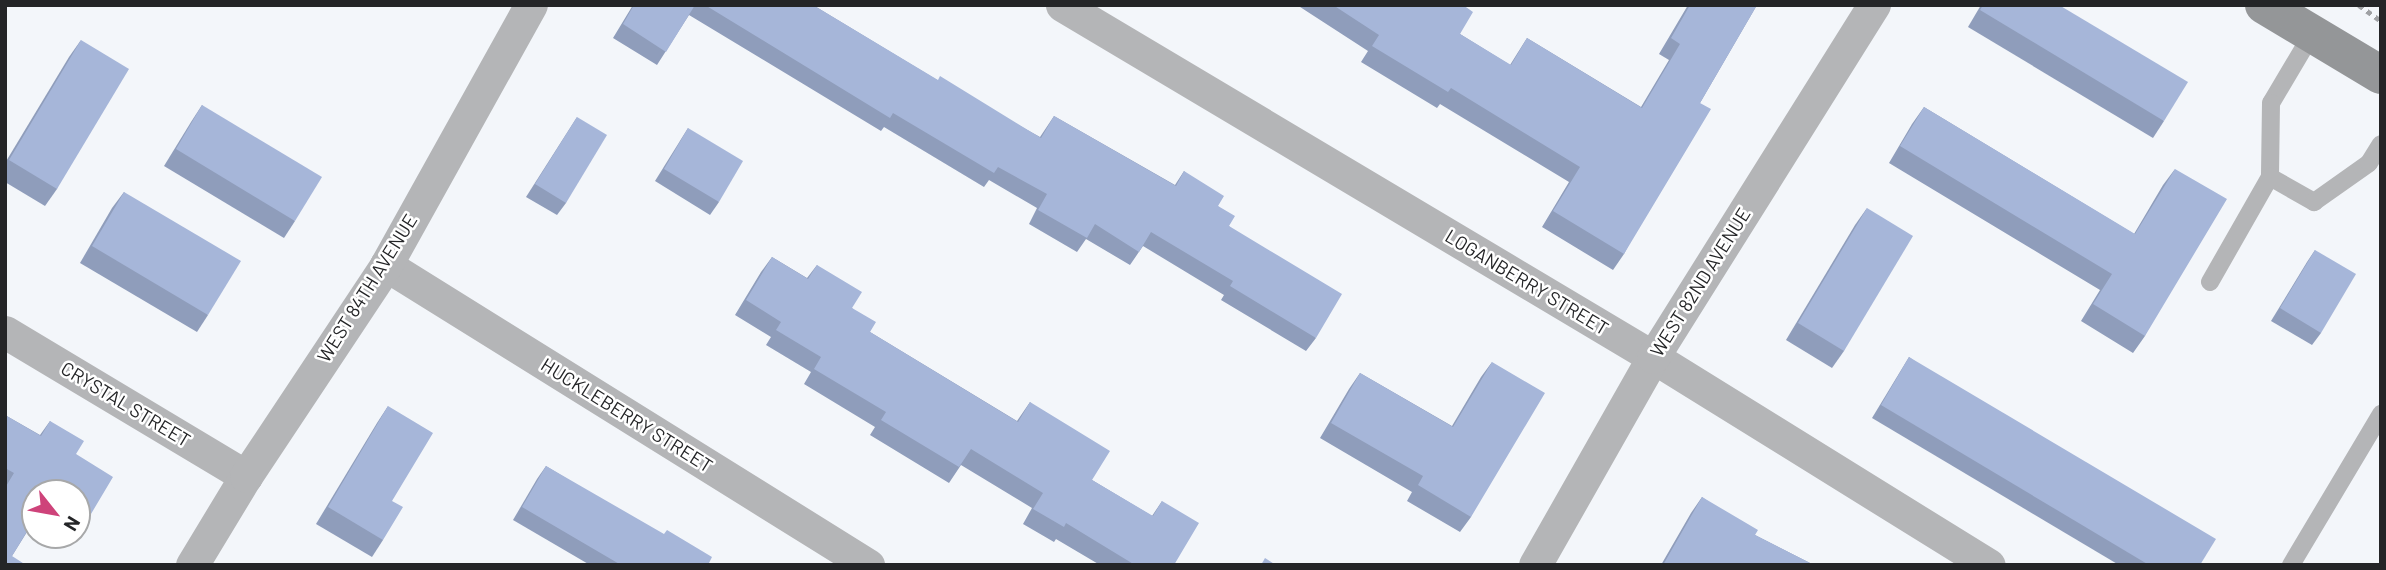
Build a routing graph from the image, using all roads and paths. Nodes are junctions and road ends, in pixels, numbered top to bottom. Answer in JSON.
{"nodes":[{"id":1,"x":531,"y":5,"type":"edge"},
{"id":2,"x":1062,"y":5,"type":"edge"},
{"id":3,"x":1874,"y":5,"type":"edge"},
{"id":4,"x":2264,"y":5,"type":"edge"},
{"id":5,"x":2359,"y":5,"type":"edge"},
{"id":6,"x":2381,"y":21,"type":"edge"},
{"id":7,"x":2312,"y":34,"type":"junction"},
{"id":8,"x":2381,"y":75,"type":"edge"},
{"id":9,"x":2381,"y":144,"type":"edge"},
{"id":10,"x":2270,"y":177,"type":"junction"},
{"id":11,"x":386,"y":265,"type":"junction"},
{"id":12,"x":2210,"y":282,"type":"dead end"},
{"id":13,"x":5,"y":332,"type":"edge"},
{"id":14,"x":1653,"y":357,"type":"junction"},
{"id":15,"x":2381,"y":414,"type":"edge"},
{"id":16,"x":2375,"y":435,"type":"edge"},
{"id":17,"x":246,"y":475,"type":"junction"},
{"id":18,"x":192,"y":565,"type":"edge"},
{"id":19,"x":868,"y":565,"type":"edge"},
{"id":20,"x":1535,"y":565,"type":"edge"},
{"id":21,"x":1989,"y":565,"type":"edge"},
{"id":22,"x":2291,"y":565,"type":"edge"}],
"edges":[{"from":1,"to":11,"type":"street","name":"WEST 84TH AVENUE"},
{"from":2,"to":14,"type":"street","name":"LOGANBERRY STREET"},
{"from":3,"to":14,"type":"street","name":"WEST 82ND AVENUE"},
{"from":4,"to":7,"type":"main road"},
{"from":5,"to":6,"type":"path"},
{"from":7,"to":8,"type":"main road"},
{"from":7,"to":10,"type":"lane"},
{"from":9,"to":10,"type":"lane"},
{"from":10,"to":12,"type":"lane"},
{"from":11,"to":17,"type":"street","name":"WEST 84TH AVENUE"},
{"from":11,"to":19,"type":"street","name":"HUCKLEBERRY STREET"},
{"from":13,"to":17,"type":"street","name":"CRYSTAL STREET"},
{"from":14,"to":20,"type":"street","name":"WEST 82ND AVENUE"},
{"from":14,"to":21,"type":"street","name":"LOGANBERRY STREET"},
{"from":15,"to":16,"type":"lane"},
{"from":16,"to":22,"type":"lane"},
{"from":17,"to":18,"type":"street","name":"WEST 84TH AVENUE"}]}
